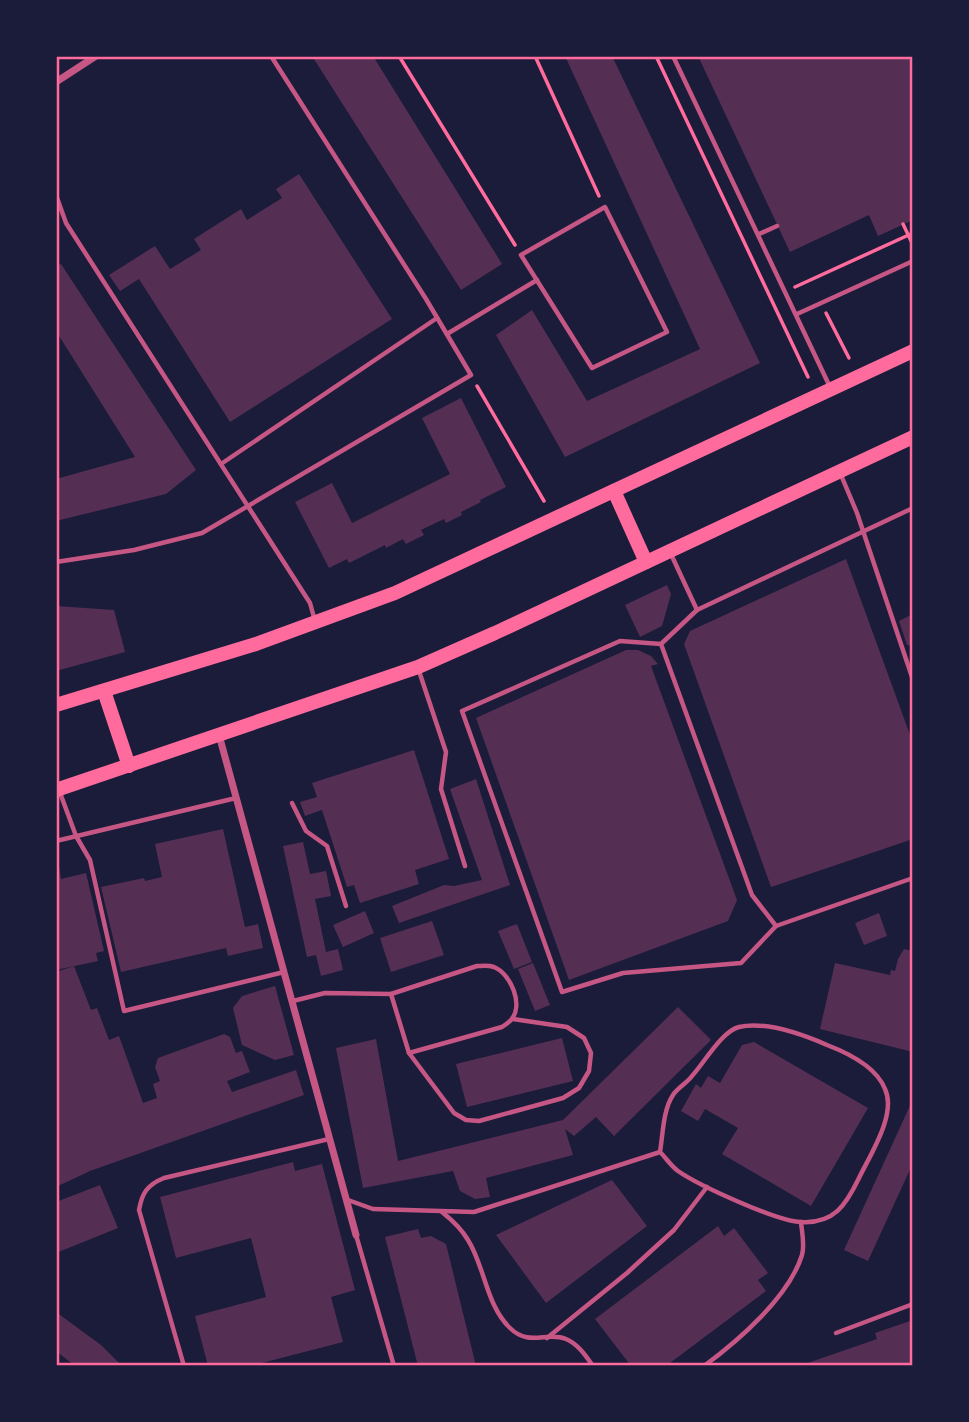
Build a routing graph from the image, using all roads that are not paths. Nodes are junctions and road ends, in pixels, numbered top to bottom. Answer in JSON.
{"nodes":[{"id":1,"x":96,"y":56,"type":"edge"},
{"id":2,"x":271,"y":56,"type":"edge"},
{"id":3,"x":673,"y":56,"type":"edge"},
{"id":4,"x":56,"y":82,"type":"edge"},
{"id":5,"x":56,"y":195,"type":"edge"},
{"id":6,"x":777,"y":226,"type":"dead end"},
{"id":7,"x":759,"y":234,"type":"junction"},
{"id":8,"x":913,"y":261,"type":"edge"},
{"id":9,"x":537,"y":281,"type":"junction"},
{"id":10,"x":797,"y":314,"type":"junction"},
{"id":11,"x":437,"y":318,"type":"junction"},
{"id":12,"x":447,"y":334,"type":"junction"},
{"id":13,"x":913,"y":351,"type":"edge"},
{"id":14,"x":831,"y":389,"type":"junction"},
{"id":15,"x":913,"y":437,"type":"edge"},
{"id":16,"x":221,"y":464,"type":"junction"},
{"id":17,"x":839,"y":471,"type":"junction"},
{"id":18,"x":614,"y":491,"type":"junction"},
{"id":19,"x":248,"y":507,"type":"junction"},
{"id":20,"x":913,"y":508,"type":"edge"},
{"id":21,"x":862,"y":532,"type":"junction"},
{"id":22,"x":670,"y":551,"type":"junction"},
{"id":23,"x":56,"y":562,"type":"edge"},
{"id":24,"x":646,"y":562,"type":"junction"},
{"id":25,"x":697,"y":611,"type":"junction"},
{"id":26,"x":315,"y":622,"type":"junction"},
{"id":27,"x":661,"y":644,"type":"junction"},
{"id":28,"x":418,"y":667,"type":"junction"},
{"id":29,"x":913,"y":680,"type":"edge"},
{"id":30,"x":104,"y":691,"type":"junction"},
{"id":31,"x":56,"y":705,"type":"edge"},
{"id":32,"x":219,"y":735,"type":"junction"},
{"id":33,"x":129,"y":766,"type":"junction"},
{"id":34,"x":58,"y":790,"type":"edge"},
{"id":35,"x":237,"y":797,"type":"junction"},
{"id":36,"x":292,"y":803,"type":"dead end"},
{"id":37,"x":76,"y":836,"type":"junction"},
{"id":38,"x":56,"y":841,"type":"edge"},
{"id":39,"x":465,"y":866,"type":"dead end"},
{"id":40,"x":913,"y":878,"type":"edge"},
{"id":41,"x":346,"y":906,"type":"dead end"},
{"id":42,"x":776,"y":926,"type":"junction"},
{"id":43,"x":284,"y":972,"type":"junction"},
{"id":44,"x":391,"y":994,"type":"junction"},
{"id":45,"x":292,"y":1002,"type":"junction"},
{"id":46,"x":513,"y":1019,"type":"junction"},
{"id":47,"x":409,"y":1053,"type":"junction"},
{"id":48,"x":329,"y":1139,"type":"junction"},
{"id":49,"x":660,"y":1152,"type":"junction"},
{"id":50,"x":707,"y":1187,"type":"junction"},
{"id":51,"x":345,"y":1199,"type":"junction"},
{"id":52,"x":441,"y":1212,"type":"junction"},
{"id":53,"x":801,"y":1222,"type":"junction"},
{"id":54,"x":356,"y":1235,"type":"joint"},
{"id":55,"x":913,"y":1304,"type":"edge"},
{"id":56,"x":836,"y":1332,"type":"dead end"},
{"id":57,"x":546,"y":1339,"type":"junction"},
{"id":58,"x":184,"y":1366,"type":"edge"},
{"id":59,"x":394,"y":1366,"type":"edge"},
{"id":60,"x":593,"y":1366,"type":"edge"},
{"id":61,"x":704,"y":1366,"type":"edge"}],
"edges":[{"from":1,"to":4,"type":"street"},
{"from":2,"to":11,"type":"lane"},
{"from":3,"to":7,"type":"lane"},
{"from":5,"to":16,"type":"lane"},
{"from":6,"to":7,"type":"lane"},
{"from":7,"to":10,"type":"lane"},
{"from":8,"to":10,"type":"lane"},
{"from":9,"to":9,"type":"lane"},
{"from":9,"to":12,"type":"lane"},
{"from":10,"to":14,"type":"lane"},
{"from":11,"to":12,"type":"lane"},
{"from":11,"to":16,"type":"lane"},
{"from":12,"to":19,"type":"lane"},
{"from":13,"to":14,"type":"main road"},
{"from":14,"to":18,"type":"main road"},
{"from":15,"to":17,"type":"main road"},
{"from":16,"to":19,"type":"lane"},
{"from":17,"to":21,"type":"lane"},
{"from":17,"to":22,"type":"main road"},
{"from":18,"to":24,"type":"main road"},
{"from":18,"to":26,"type":"main road"},
{"from":19,"to":23,"type":"lane"},
{"from":19,"to":26,"type":"lane"},
{"from":20,"to":21,"type":"lane"},
{"from":21,"to":25,"type":"lane"},
{"from":21,"to":29,"type":"lane"},
{"from":22,"to":24,"type":"main road"},
{"from":22,"to":25,"type":"lane"},
{"from":24,"to":28,"type":"main road"},
{"from":25,"to":27,"type":"lane"},
{"from":26,"to":30,"type":"main road"},
{"from":27,"to":42,"type":"lane"},
{"from":27,"to":42,"type":"lane"},
{"from":28,"to":32,"type":"main road"},
{"from":28,"to":39,"type":"lane"},
{"from":30,"to":31,"type":"main road"},
{"from":30,"to":33,"type":"main road"},
{"from":32,"to":33,"type":"main road"},
{"from":32,"to":35,"type":"street"},
{"from":33,"to":34,"type":"main road"},
{"from":34,"to":37,"type":"lane"},
{"from":35,"to":37,"type":"lane"},
{"from":35,"to":43,"type":"street"},
{"from":36,"to":41,"type":"lane"},
{"from":37,"to":38,"type":"lane"},
{"from":37,"to":43,"type":"lane"},
{"from":40,"to":42,"type":"lane"},
{"from":43,"to":45,"type":"street"},
{"from":44,"to":45,"type":"lane"},
{"from":44,"to":46,"type":"lane"},
{"from":44,"to":47,"type":"lane"},
{"from":45,"to":48,"type":"street"},
{"from":46,"to":47,"type":"lane"},
{"from":46,"to":47,"type":"lane"},
{"from":48,"to":51,"type":"street"},
{"from":48,"to":58,"type":"lane"},
{"from":49,"to":50,"type":"lane"},
{"from":49,"to":52,"type":"lane"},
{"from":49,"to":53,"type":"lane"},
{"from":50,"to":53,"type":"lane"},
{"from":50,"to":57,"type":"lane"},
{"from":51,"to":52,"type":"lane"},
{"from":51,"to":54,"type":"street"},
{"from":52,"to":57,"type":"lane"},
{"from":53,"to":61,"type":"lane"},
{"from":54,"to":59,"type":"lane"},
{"from":55,"to":56,"type":"lane"},
{"from":57,"to":60,"type":"lane"}]}
